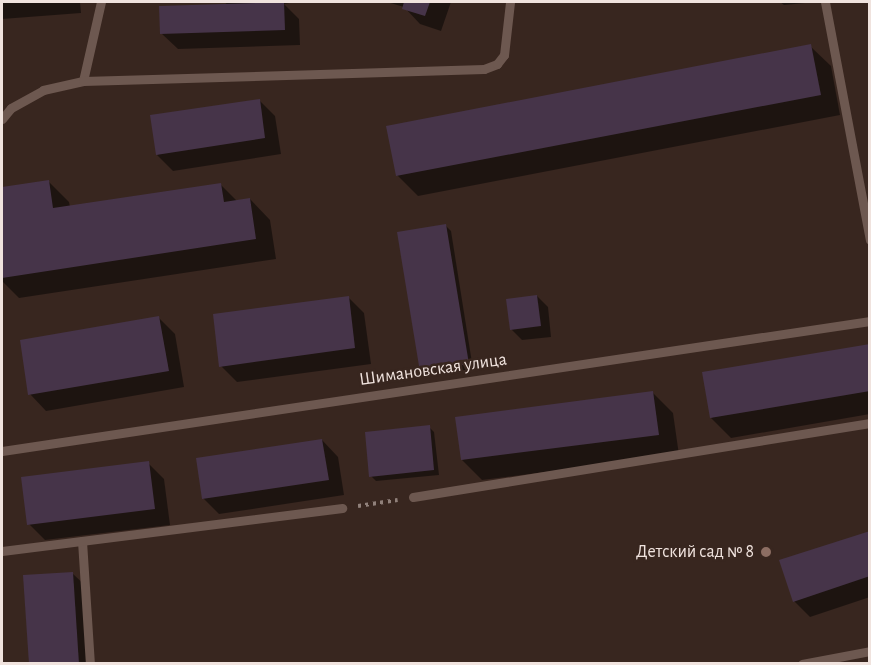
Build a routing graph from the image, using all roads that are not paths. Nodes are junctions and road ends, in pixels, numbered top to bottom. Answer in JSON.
{"nodes":[{"id":1,"x":100,"y":2,"type":"edge"},
{"id":2,"x":510,"y":2,"type":"edge"},
{"id":3,"x":825,"y":2,"type":"edge"},
{"id":4,"x":83,"y":81,"type":"junction"},
{"id":5,"x":2,"y":119,"type":"edge"},
{"id":6,"x":870,"y":240,"type":"edge"},
{"id":7,"x":870,"y":321,"type":"edge"},
{"id":8,"x":870,"y":423,"type":"edge"},
{"id":9,"x":2,"y":451,"type":"edge"},
{"id":10,"x":413,"y":497,"type":"road end"},
{"id":11,"x":342,"y":508,"type":"road end"},
{"id":12,"x":82,"y":541,"type":"junction"},
{"id":13,"x":2,"y":551,"type":"edge"},
{"id":14,"x":870,"y":651,"type":"edge"},
{"id":15,"x":90,"y":663,"type":"edge"},
{"id":16,"x":802,"y":663,"type":"edge"}],
"edges":[{"from":1,"to":4,"type":"lane"},
{"from":2,"to":4,"type":"lane"},
{"from":3,"to":6,"type":"lane"},
{"from":4,"to":5,"type":"lane"},
{"from":7,"to":9,"type":"lane","name":"Шимановская улица"},
{"from":8,"to":10,"type":"lane"},
{"from":11,"to":12,"type":"lane"},
{"from":12,"to":13,"type":"lane"},
{"from":12,"to":15,"type":"lane"},
{"from":14,"to":16,"type":"lane"}]}
